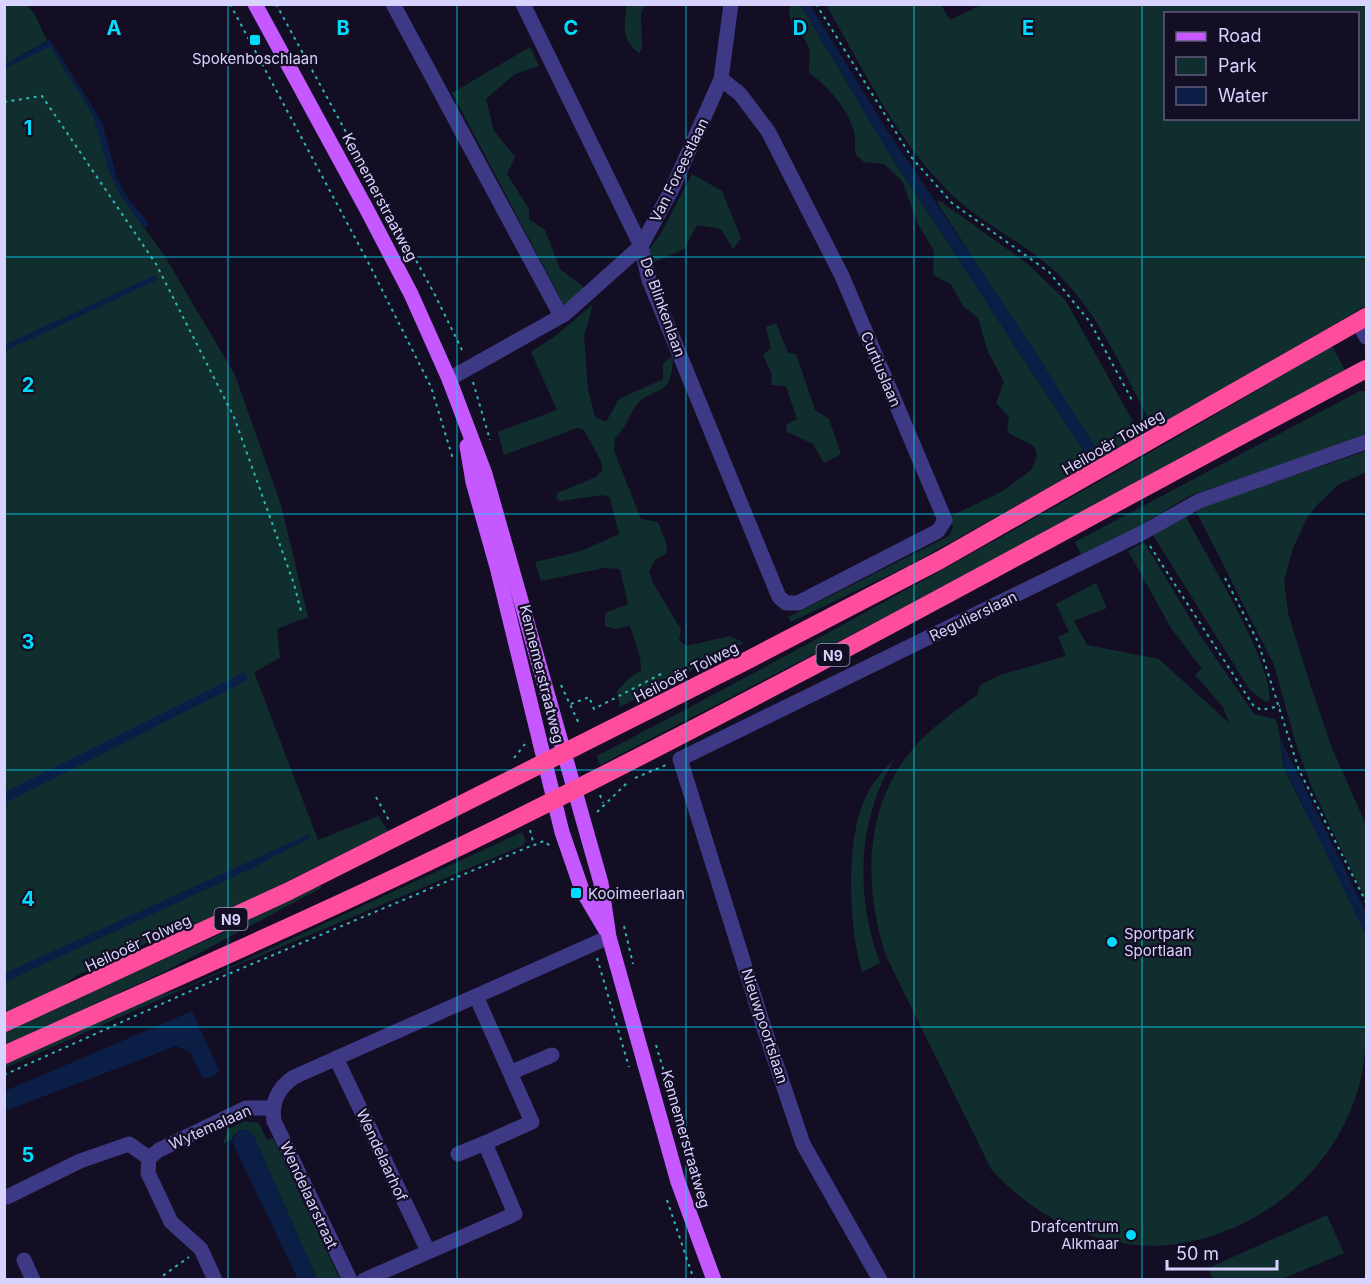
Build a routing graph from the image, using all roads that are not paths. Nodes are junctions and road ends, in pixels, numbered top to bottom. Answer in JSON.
{"nodes":[{"id":1,"x":255,"y":4,"type":"edge"},
{"id":2,"x":393,"y":4,"type":"edge"},
{"id":3,"x":523,"y":4,"type":"edge"},
{"id":4,"x":732,"y":4,"type":"edge"},
{"id":5,"x":721,"y":79,"type":"junction"},
{"id":6,"x":641,"y":246,"type":"junction"},
{"id":7,"x":561,"y":316,"type":"junction"},
{"id":8,"x":1364,"y":325,"type":"edge"},
{"id":9,"x":1366,"y":369,"type":"edge"},
{"id":10,"x":449,"y":379,"type":"junction"},
{"id":11,"x":460,"y":412,"type":"junction"},
{"id":12,"x":1366,"y":442,"type":"edge"},
{"id":13,"x":798,"y":603,"type":"joint"},
{"id":14,"x":564,"y":754,"type":"junction"},
{"id":15,"x":680,"y":759,"type":"joint"},
{"id":16,"x":545,"y":763,"type":"junction"},
{"id":17,"x":575,"y":789,"type":"junction"},
{"id":18,"x":554,"y":800,"type":"junction"},
{"id":19,"x":609,"y":937,"type":"junction"},
{"id":20,"x":476,"y":996,"type":"junction"},
{"id":21,"x":4,"y":1023,"type":"edge"},
{"id":22,"x":4,"y":1055,"type":"edge"},
{"id":23,"x":552,"y":1055,"type":"dead end"},
{"id":24,"x":336,"y":1058,"type":"junction"},
{"id":25,"x":512,"y":1072,"type":"junction"},
{"id":26,"x":273,"y":1108,"type":"junction"},
{"id":27,"x":485,"y":1143,"type":"junction"},
{"id":28,"x":458,"y":1154,"type":"dead end"},
{"id":29,"x":149,"y":1158,"type":"junction"},
{"id":30,"x":7,"y":1197,"type":"dead end"},
{"id":31,"x":428,"y":1251,"type":"junction"},
{"id":32,"x":24,"y":1260,"type":"dead end"},
{"id":33,"x":33,"y":1280,"type":"edge"},
{"id":34,"x":215,"y":1280,"type":"edge"},
{"id":35,"x":350,"y":1280,"type":"edge"},
{"id":36,"x":364,"y":1280,"type":"edge"},
{"id":37,"x":714,"y":1280,"type":"edge"},
{"id":38,"x":880,"y":1280,"type":"edge"}],
"edges":[{"from":1,"to":10,"type":"main road","name":"Kennemerstraatweg"},
{"from":2,"to":7,"type":"street"},
{"from":3,"to":6,"type":"street","name":"De Blinkenlaan"},
{"from":4,"to":5,"type":"street","name":"Van Foreestlaan"},
{"from":5,"to":6,"type":"street","name":"Van Foreestlaan"},
{"from":5,"to":13,"type":"street","name":"Curtiuslaan"},
{"from":6,"to":7,"type":"street","name":"Van Foreestlaan"},
{"from":6,"to":13,"type":"street","name":"De Blinkenlaan"},
{"from":7,"to":10,"type":"street","name":"Van Foreestlaan"},
{"from":8,"to":14,"type":"highway","name":"Heilooër Tolweg","number":"N9"},
{"from":9,"to":17,"type":"highway","number":"N9"},
{"from":10,"to":11,"type":"main road","name":"Kennemerstraatweg"},
{"from":11,"to":14,"type":"main road","name":"Kennemerstraatweg"},
{"from":11,"to":16,"type":"main road","name":"Kennemerstraatweg"},
{"from":12,"to":15,"type":"street","name":"Regulierslaan"},
{"from":14,"to":16,"type":"highway","name":"Heilooër Tolweg","number":"N9"},
{"from":14,"to":17,"type":"main road","name":"Kennemerstraatweg"},
{"from":15,"to":38,"type":"street","name":"Nieuwpoortslaan"},
{"from":16,"to":18,"type":"main road","name":"Kennemerstraatweg"},
{"from":16,"to":21,"type":"highway","name":"Heilooër Tolweg","number":"N9"},
{"from":17,"to":18,"type":"highway","number":"N9"},
{"from":17,"to":19,"type":"main road","name":"Kennemerstraatweg"},
{"from":18,"to":19,"type":"main road","name":"Kennemerstraatweg"},
{"from":18,"to":22,"type":"highway","number":"N9"},
{"from":19,"to":20,"type":"street"},
{"from":19,"to":37,"type":"main road","name":"Kennemerstraatweg"},
{"from":20,"to":24,"type":"street"},
{"from":20,"to":25,"type":"street"},
{"from":23,"to":25,"type":"street"},
{"from":24,"to":26,"type":"street"},
{"from":24,"to":31,"type":"street","name":"Wendelaarhof"},
{"from":25,"to":27,"type":"street"},
{"from":26,"to":29,"type":"street","name":"Wytemalaan"},
{"from":26,"to":35,"type":"street","name":"Wendelaarstraat"},
{"from":27,"to":28,"type":"street"},
{"from":27,"to":31,"type":"street"},
{"from":29,"to":30,"type":"street"},
{"from":29,"to":34,"type":"street"},
{"from":31,"to":36,"type":"street"},
{"from":32,"to":33,"type":"street"}]}
